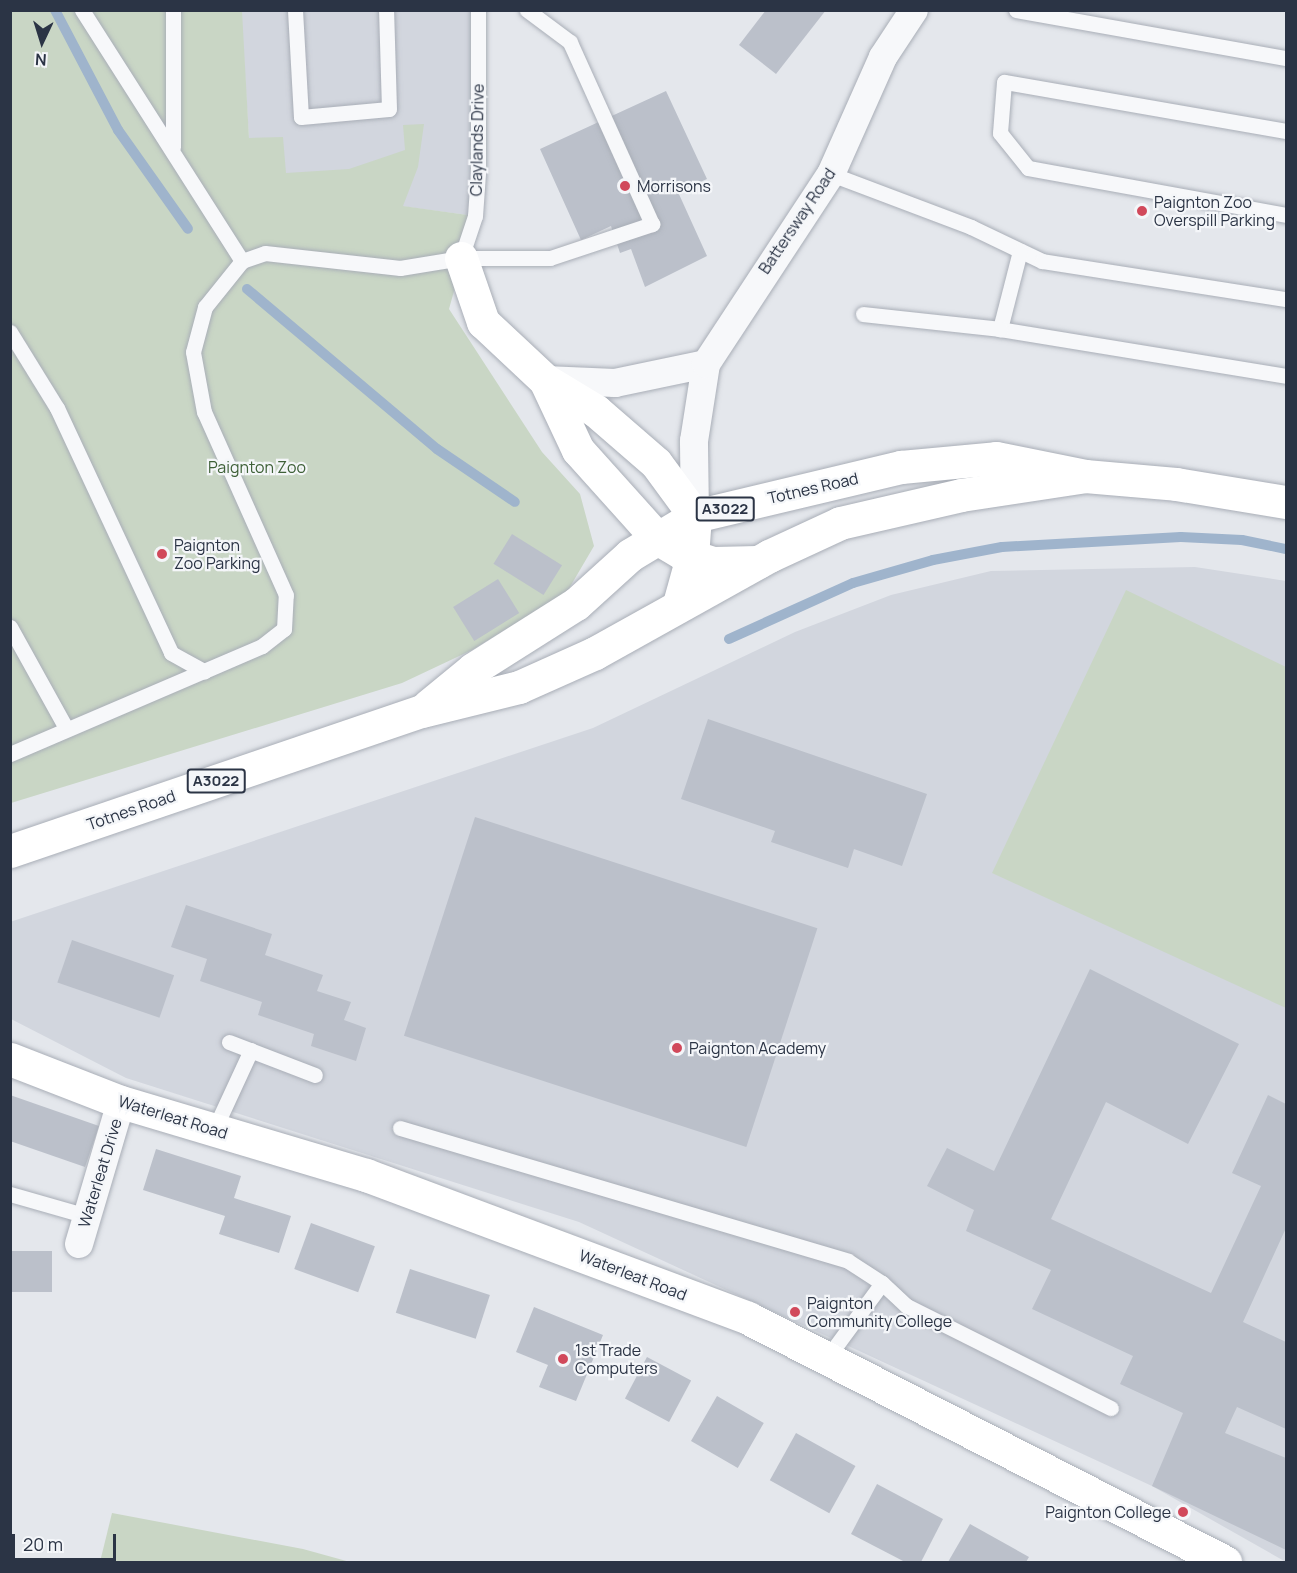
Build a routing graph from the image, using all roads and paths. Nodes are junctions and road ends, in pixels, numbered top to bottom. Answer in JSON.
{"nodes":[{"id":1,"x":82,"y":10,"type":"edge"},
{"id":2,"x":173,"y":10,"type":"edge"},
{"id":3,"x":295,"y":10,"type":"edge"},
{"id":4,"x":386,"y":10,"type":"edge"},
{"id":5,"x":478,"y":10,"type":"edge"},
{"id":6,"x":527,"y":10,"type":"edge"},
{"id":7,"x":914,"y":10,"type":"edge"},
{"id":8,"x":1016,"y":10,"type":"edge"},
{"id":9,"x":1287,"y":58,"type":"edge"},
{"id":10,"x":1287,"y":131,"type":"edge"},
{"id":11,"x":173,"y":147,"type":"junction"},
{"id":12,"x":831,"y":174,"type":"junction"},
{"id":13,"x":1287,"y":215,"type":"edge"},
{"id":14,"x":1020,"y":251,"type":"junction"},
{"id":15,"x":461,"y":258,"type":"junction"},
{"id":16,"x":242,"y":261,"type":"junction"},
{"id":17,"x":1287,"y":299,"type":"edge"},
{"id":18,"x":863,"y":314,"type":"dead end"},
{"id":19,"x":1000,"y":329,"type":"junction"},
{"id":20,"x":10,"y":332,"type":"edge"},
{"id":21,"x":706,"y":364,"type":"junction"},
{"id":22,"x":1287,"y":376,"type":"edge"},
{"id":23,"x":545,"y":380,"type":"junction"},
{"id":24,"x":1085,"y":476,"type":"junction"},
{"id":25,"x":1287,"y":502,"type":"edge"},
{"id":26,"x":695,"y":516,"type":"junction"},
{"id":27,"x":657,"y":538,"type":"junction"},
{"id":28,"x":692,"y":557,"type":"junction"},
{"id":29,"x":758,"y":562,"type":"junction"},
{"id":30,"x":679,"y":604,"type":"junction"},
{"id":31,"x":10,"y":627,"type":"edge"},
{"id":32,"x":204,"y":671,"type":"junction"},
{"id":33,"x":422,"y":711,"type":"junction"},
{"id":34,"x":66,"y":728,"type":"junction"},
{"id":35,"x":10,"y":754,"type":"edge"},
{"id":36,"x":10,"y":851,"type":"edge"},
{"id":37,"x":229,"y":1042,"type":"dead end"},
{"id":38,"x":250,"y":1050,"type":"junction"},
{"id":39,"x":10,"y":1059,"type":"edge"},
{"id":40,"x":315,"y":1075,"type":"dead end"},
{"id":41,"x":121,"y":1102,"type":"junction"},
{"id":42,"x":400,"y":1128,"type":"dead end"},
{"id":43,"x":214,"y":1130,"type":"junction"},
{"id":44,"x":10,"y":1194,"type":"edge"},
{"id":45,"x":87,"y":1216,"type":"junction"},
{"id":46,"x":79,"y":1244,"type":"dead end"},
{"id":47,"x":882,"y":1283,"type":"junction"},
{"id":48,"x":827,"y":1358,"type":"junction"},
{"id":49,"x":1111,"y":1408,"type":"dead end"},
{"id":50,"x":1225,"y":1563,"type":"edge"}],
"edges":[{"from":1,"to":11,"type":"lane"},
{"from":2,"to":11,"type":"lane"},
{"from":3,"to":4,"type":"lane"},
{"from":5,"to":15,"type":"lane","name":"Claylands Drive"},
{"from":6,"to":15,"type":"lane"},
{"from":7,"to":12,"type":"street","name":"Battersway Road"},
{"from":8,"to":9,"type":"lane"},
{"from":10,"to":13,"type":"lane"},
{"from":11,"to":16,"type":"lane"},
{"from":12,"to":14,"type":"lane"},
{"from":12,"to":21,"type":"street","name":"Battersway Road"},
{"from":14,"to":17,"type":"lane"},
{"from":14,"to":19,"type":"lane"},
{"from":15,"to":16,"type":"lane"},
{"from":15,"to":23,"type":"street"},
{"from":16,"to":32,"type":"lane"},
{"from":18,"to":19,"type":"lane"},
{"from":19,"to":22,"type":"lane"},
{"from":20,"to":32,"type":"lane"},
{"from":21,"to":23,"type":"street"},
{"from":21,"to":26,"type":"street","name":"Battersway Road"},
{"from":23,"to":26,"type":"street"},
{"from":23,"to":27,"type":"street"},
{"from":24,"to":25,"type":"street","name":"Totnes Road","number":"A3022"},
{"from":24,"to":26,"type":"street","name":"Totnes Road","number":"A3022"},
{"from":24,"to":29,"type":"street","name":"Totnes Road","number":"A3022"},
{"from":26,"to":27,"type":"street","name":"Totnes Road","number":"A3022"},
{"from":26,"to":28,"type":"street"},
{"from":27,"to":28,"type":"street"},
{"from":27,"to":33,"type":"street","name":"Totnes Road","number":"A3022"},
{"from":28,"to":29,"type":"street"},
{"from":28,"to":30,"type":"street"},
{"from":29,"to":30,"type":"street","name":"Totnes Road","number":"A3022"},
{"from":30,"to":33,"type":"street","name":"Totnes Road","number":"A3022"},
{"from":31,"to":34,"type":"lane"},
{"from":32,"to":34,"type":"lane"},
{"from":33,"to":36,"type":"street","name":"Totnes Road","number":"A3022"},
{"from":34,"to":35,"type":"lane"},
{"from":37,"to":38,"type":"lane"},
{"from":38,"to":40,"type":"lane"},
{"from":38,"to":43,"type":"lane"},
{"from":39,"to":41,"type":"street","name":"Waterleat Road"},
{"from":41,"to":43,"type":"street","name":"Waterleat Road"},
{"from":41,"to":45,"type":"street","name":"Waterleat Drive"},
{"from":42,"to":47,"type":"lane"},
{"from":43,"to":48,"type":"street","name":"Waterleat Road"},
{"from":44,"to":45,"type":"lane"},
{"from":45,"to":46,"type":"street","name":"Waterleat Drive"},
{"from":47,"to":48,"type":"lane"},
{"from":47,"to":49,"type":"lane"},
{"from":48,"to":50,"type":"street","name":"Waterleat Road"}]}
